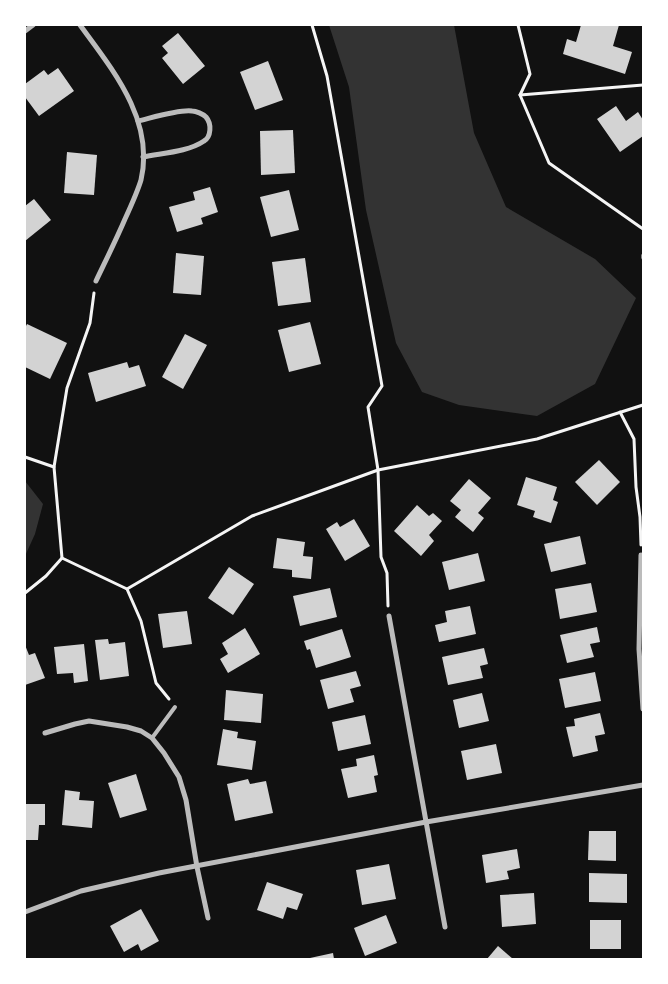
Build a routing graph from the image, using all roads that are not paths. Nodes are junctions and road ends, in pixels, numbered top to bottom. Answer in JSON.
{"nodes":[{"id":1,"x":33,"y":25,"type":"edge"},
{"id":2,"x":80,"y":25,"type":"edge"},
{"id":3,"x":25,"y":31,"type":"edge"},
{"id":4,"x":138,"y":121,"type":"junction"},
{"id":5,"x":144,"y":157,"type":"junction"},
{"id":6,"x":96,"y":281,"type":"road end"},
{"id":7,"x":641,"y":555,"type":"road end"},
{"id":8,"x":389,"y":616,"type":"road end"},
{"id":9,"x":175,"y":707,"type":"road end"},
{"id":10,"x":643,"y":709,"type":"edge"},
{"id":11,"x":46,"y":733,"type":"dead end"},
{"id":12,"x":152,"y":738,"type":"junction"},
{"id":13,"x":643,"y":786,"type":"edge"},
{"id":14,"x":426,"y":822,"type":"junction"},
{"id":15,"x":197,"y":867,"type":"junction"},
{"id":16,"x":25,"y":912,"type":"edge"},
{"id":17,"x":208,"y":918,"type":"dead end"},
{"id":18,"x":446,"y":927,"type":"dead end"}],
"edges":[{"from":1,"to":3,"type":"street"},
{"from":2,"to":4,"type":"street"},
{"from":4,"to":5,"type":"street"},
{"from":4,"to":5,"type":"street"},
{"from":5,"to":6,"type":"street"},
{"from":7,"to":10,"type":"street"},
{"from":8,"to":14,"type":"street"},
{"from":9,"to":12,"type":"lane"},
{"from":11,"to":12,"type":"street"},
{"from":12,"to":15,"type":"street"},
{"from":13,"to":14,"type":"street"},
{"from":14,"to":15,"type":"street"},
{"from":14,"to":18,"type":"street"},
{"from":15,"to":16,"type":"street"},
{"from":15,"to":17,"type":"street"}]}
